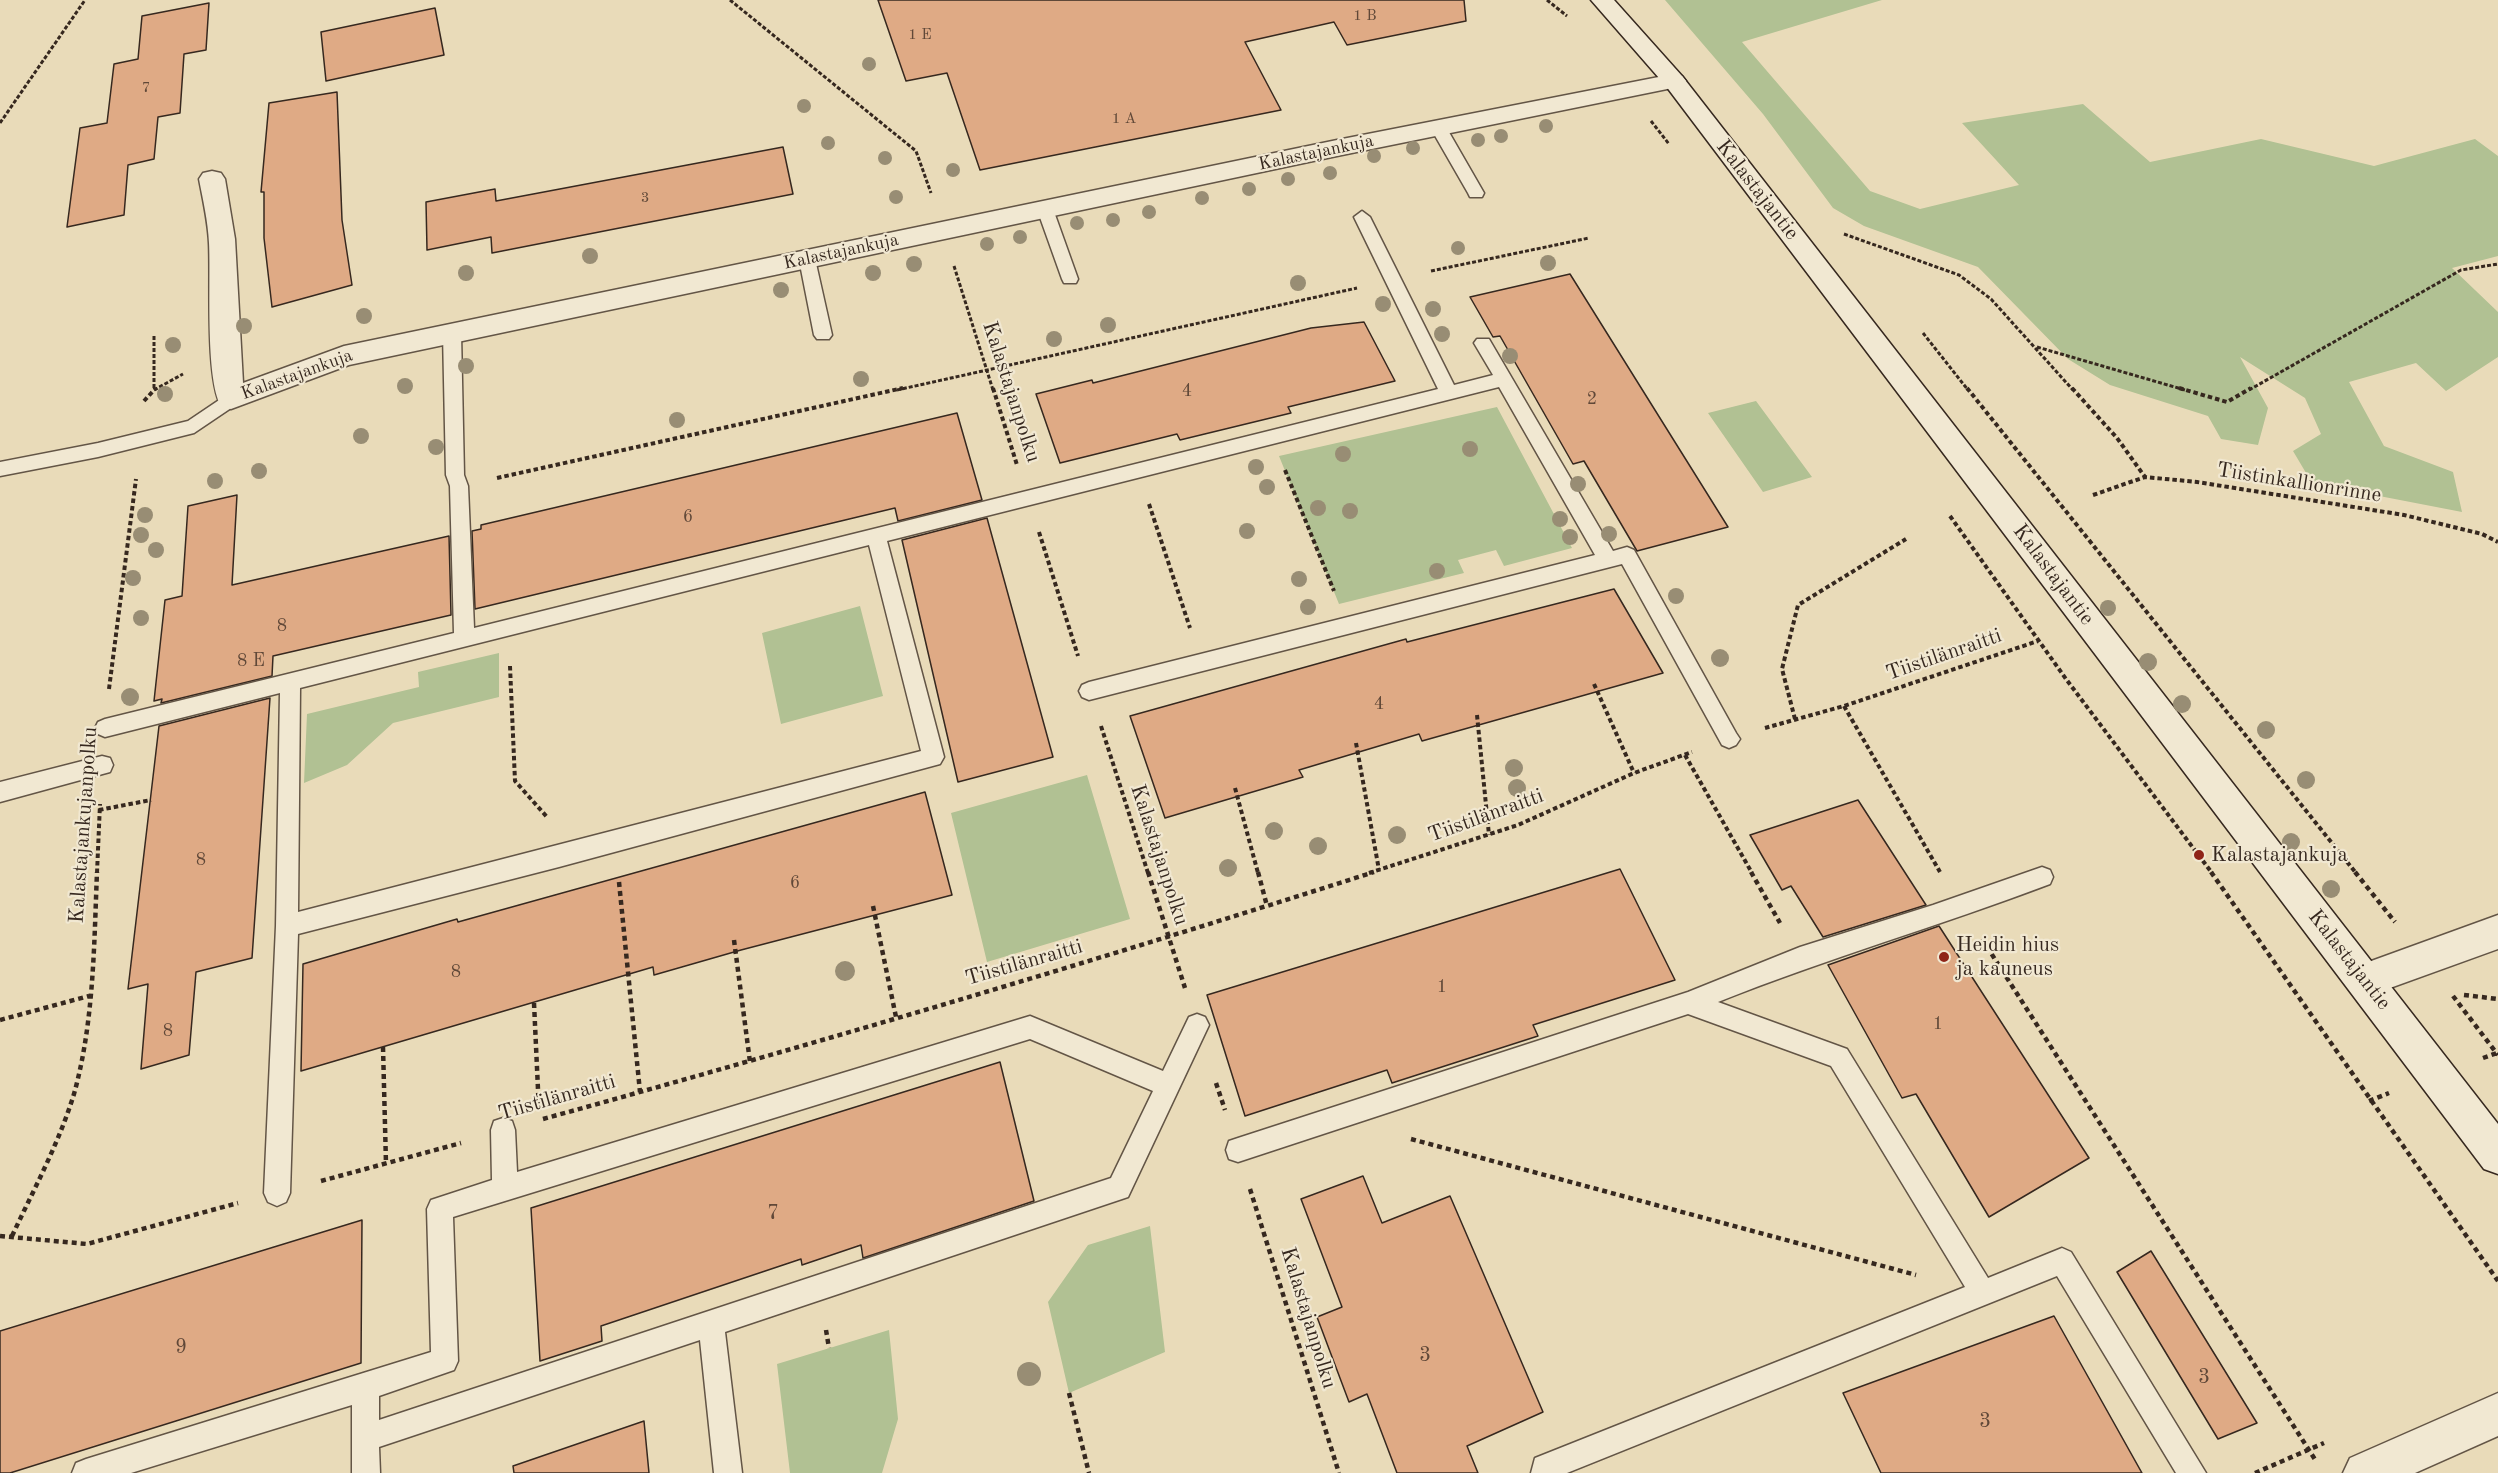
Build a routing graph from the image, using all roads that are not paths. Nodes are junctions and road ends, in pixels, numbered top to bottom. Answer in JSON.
{"nodes":[{"id":1,"x":1602,"y":0,"type":"edge"},
{"id":2,"x":1674,"y":81,"type":"junction"},
{"id":3,"x":1438,"y":127,"type":"junction"},
{"id":4,"x":212,"y":179,"type":"dead end"},
{"id":5,"x":1476,"y":193,"type":"dead end"},
{"id":6,"x":1045,"y":209,"type":"junction"},
{"id":7,"x":1362,"y":217,"type":"dead end"},
{"id":8,"x":807,"y":259,"type":"junction"},
{"id":9,"x":1070,"y":279,"type":"dead end"},
{"id":10,"x":452,"y":333,"type":"junction"},
{"id":11,"x":823,"y":335,"type":"dead end"},
{"id":12,"x":1483,"y":343,"type":"dead end"},
{"id":13,"x":1504,"y":379,"type":"junction"},
{"id":14,"x":1449,"y":393,"type":"junction"},
{"id":15,"x":231,"y":399,"type":"junction"},
{"id":16,"x":0,"y":469,"type":"edge"},
{"id":17,"x":876,"y":535,"type":"junction"},
{"id":18,"x":1608,"y":560,"type":"junction"},
{"id":19,"x":464,"y":637,"type":"junction"},
{"id":20,"x":290,"y":681,"type":"junction"},
{"id":21,"x":1089,"y":691,"type":"road end"},
{"id":22,"x":105,"y":728,"type":"road end"},
{"id":23,"x":1729,"y":739,"type":"road end"},
{"id":24,"x":102,"y":765,"type":"road end"},
{"id":25,"x":0,"y":792,"type":"edge"},
{"id":26,"x":2042,"y":877,"type":"dead end"},
{"id":27,"x":287,"y":926,"type":"junction"},
{"id":28,"x":2498,"y":932,"type":"edge"},
{"id":29,"x":2365,"y":980,"type":"junction"},
{"id":30,"x":1688,"y":1003,"type":"junction"},
{"id":31,"x":1197,"y":1025,"type":"road end"},
{"id":32,"x":1168,"y":1085,"type":"junction"},
{"id":33,"x":503,"y":1130,"type":"road end"},
{"id":34,"x":1238,"y":1150,"type":"road end"},
{"id":35,"x":2498,"y":1155,"type":"edge"},
{"id":36,"x":505,"y":1188,"type":"junction"},
{"id":37,"x":277,"y":1193,"type":"road end"},
{"id":38,"x":1983,"y":1293,"type":"junction"},
{"id":39,"x":711,"y":1324,"type":"junction"},
{"id":40,"x":365,"y":1387,"type":"junction"},
{"id":41,"x":2498,"y":1413,"type":"edge"},
{"id":42,"x":366,"y":1438,"type":"junction"},
{"id":43,"x":86,"y":1473,"type":"edge"},
{"id":44,"x":366,"y":1473,"type":"edge"},
{"id":45,"x":728,"y":1473,"type":"edge"},
{"id":46,"x":1545,"y":1473,"type":"edge"},
{"id":47,"x":2192,"y":1473,"type":"edge"},
{"id":48,"x":2365,"y":1473,"type":"edge"}],
"edges":[{"from":1,"to":2,"type":"street","name":"Kalastajantie"},
{"from":2,"to":3,"type":"street","name":"Kalastajankuja"},
{"from":2,"to":29,"type":"street","name":"Kalastajantie"},
{"from":3,"to":5,"type":"lane"},
{"from":3,"to":6,"type":"street","name":"Kalastajankuja"},
{"from":4,"to":15,"type":"street","name":"Kalastajankuja"},
{"from":6,"to":8,"type":"street","name":"Kalastajankuja"},
{"from":6,"to":9,"type":"lane"},
{"from":7,"to":14,"type":"lane"},
{"from":8,"to":10,"type":"street","name":"Kalastajankuja"},
{"from":8,"to":11,"type":"lane"},
{"from":10,"to":15,"type":"street","name":"Kalastajankuja"},
{"from":10,"to":19,"type":"lane"},
{"from":12,"to":13,"type":"lane"},
{"from":13,"to":14,"type":"lane"},
{"from":13,"to":18,"type":"lane"},
{"from":14,"to":17,"type":"lane"},
{"from":15,"to":16,"type":"lane"},
{"from":17,"to":19,"type":"lane"},
{"from":17,"to":27,"type":"lane"},
{"from":18,"to":21,"type":"lane"},
{"from":18,"to":23,"type":"lane"},
{"from":19,"to":20,"type":"lane"},
{"from":20,"to":22,"type":"lane"},
{"from":20,"to":27,"type":"lane"},
{"from":24,"to":25,"type":"lane"},
{"from":26,"to":30,"type":"lane"},
{"from":27,"to":37,"type":"lane"},
{"from":28,"to":29,"type":"street"},
{"from":29,"to":35,"type":"street","name":"Kalastajantie"},
{"from":30,"to":34,"type":"lane"},
{"from":30,"to":38,"type":"lane"},
{"from":31,"to":32,"type":"lane"},
{"from":32,"to":36,"type":"lane"},
{"from":32,"to":39,"type":"lane"},
{"from":33,"to":36,"type":"lane"},
{"from":36,"to":40,"type":"lane"},
{"from":38,"to":46,"type":"lane"},
{"from":38,"to":47,"type":"lane"},
{"from":39,"to":42,"type":"lane"},
{"from":39,"to":45,"type":"lane"},
{"from":40,"to":42,"type":"lane"},
{"from":40,"to":43,"type":"lane"},
{"from":41,"to":48,"type":"street"},
{"from":42,"to":44,"type":"lane"}]}
